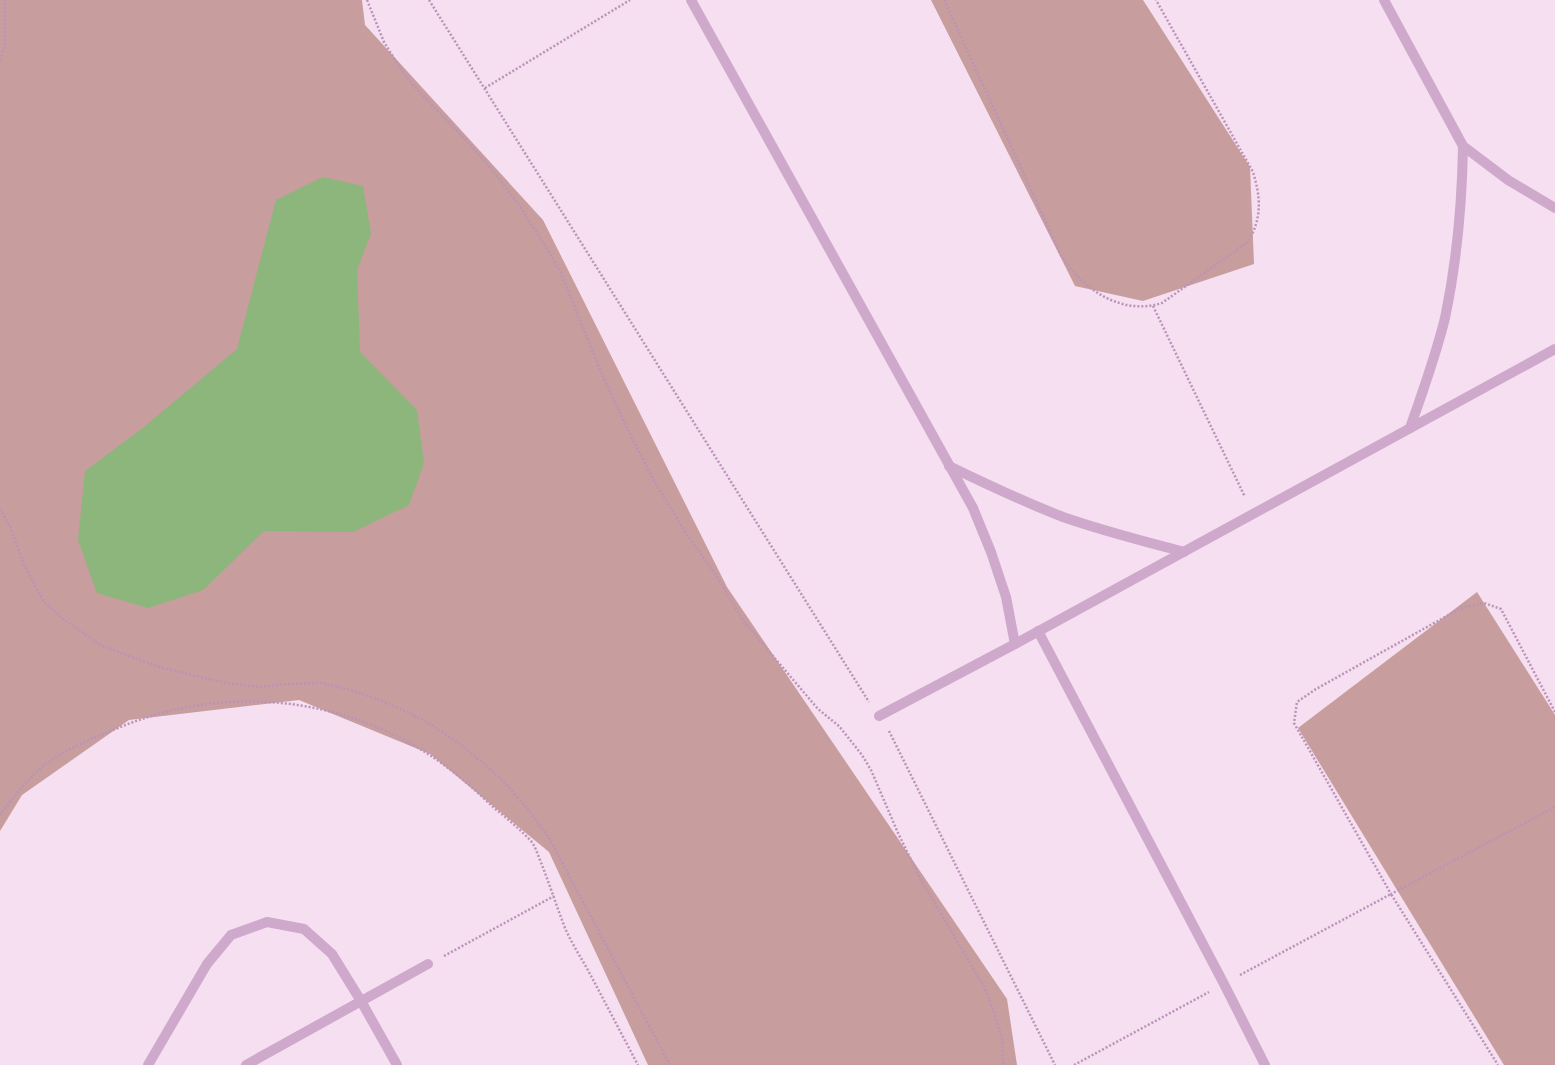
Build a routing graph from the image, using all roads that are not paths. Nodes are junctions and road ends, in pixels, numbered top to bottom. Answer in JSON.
{"nodes":[{"id":1,"x":691,"y":0,"type":"edge"},
{"id":2,"x":1384,"y":0,"type":"edge"},
{"id":3,"x":1463,"y":146,"type":"junction"},
{"id":4,"x":1555,"y":208,"type":"edge"},
{"id":5,"x":1555,"y":349,"type":"edge"},
{"id":6,"x":1410,"y":428,"type":"junction"},
{"id":7,"x":949,"y":466,"type":"junction"},
{"id":8,"x":1184,"y":552,"type":"junction"},
{"id":9,"x":1038,"y":631,"type":"junction"},
{"id":10,"x":1015,"y":644,"type":"junction"},
{"id":11,"x":879,"y":716,"type":"road end"},
{"id":12,"x":428,"y":964,"type":"road end"},
{"id":13,"x":361,"y":1000,"type":"junction"},
{"id":14,"x":148,"y":1065,"type":"edge"},
{"id":15,"x":246,"y":1065,"type":"edge"},
{"id":16,"x":397,"y":1065,"type":"edge"},
{"id":17,"x":1265,"y":1065,"type":"edge"}],
"edges":[{"from":1,"to":7,"type":"street"},
{"from":2,"to":3,"type":"street"},
{"from":3,"to":4,"type":"street"},
{"from":3,"to":6,"type":"street"},
{"from":5,"to":6,"type":"street"},
{"from":6,"to":8,"type":"street"},
{"from":7,"to":8,"type":"street"},
{"from":7,"to":10,"type":"street"},
{"from":8,"to":9,"type":"street"},
{"from":9,"to":10,"type":"street"},
{"from":9,"to":17,"type":"street"},
{"from":10,"to":11,"type":"street"},
{"from":12,"to":13,"type":"street"},
{"from":13,"to":14,"type":"street"},
{"from":13,"to":15,"type":"street"},
{"from":13,"to":16,"type":"street"}]}
